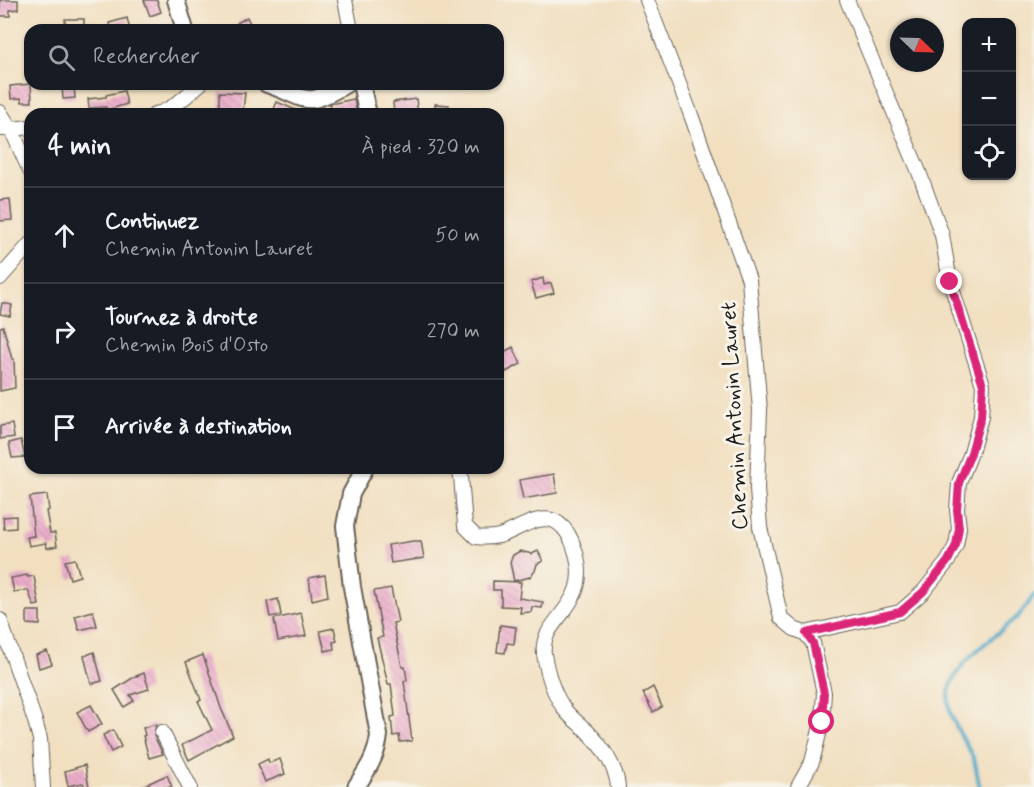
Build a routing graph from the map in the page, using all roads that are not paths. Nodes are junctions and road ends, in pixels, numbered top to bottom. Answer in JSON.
{"nodes":[{"id":1,"x":176,"y":0,"type":"edge"},
{"id":2,"x":345,"y":0,"type":"edge"},
{"id":3,"x":647,"y":0,"type":"edge"},
{"id":4,"x":848,"y":0,"type":"edge"},
{"id":5,"x":183,"y":24,"type":"edge"},
{"id":6,"x":350,"y":24,"type":"edge"},
{"id":7,"x":193,"y":90,"type":"edge"},
{"id":8,"x":280,"y":90,"type":"edge"},
{"id":9,"x":335,"y":90,"type":"edge"},
{"id":10,"x":362,"y":90,"type":"edge"},
{"id":11,"x":169,"y":108,"type":"edge"},
{"id":12,"x":367,"y":108,"type":"edge"},
{"id":13,"x":0,"y":112,"type":"edge"},
{"id":14,"x":24,"y":128,"type":"edge"},
{"id":15,"x":6,"y":129,"type":"edge"},
{"id":16,"x":24,"y":160,"type":"edge"},
{"id":17,"x":24,"y":251,"type":"edge"},
{"id":18,"x":0,"y":278,"type":"edge"},
{"id":19,"x":362,"y":474,"type":"edge"},
{"id":20,"x":460,"y":474,"type":"edge"},
{"id":21,"x":0,"y":620,"type":"edge"},
{"id":22,"x":806,"y":633,"type":"junction"},
{"id":23,"x":162,"y":732,"type":"dead end"},
{"id":24,"x":43,"y":787,"type":"edge"},
{"id":25,"x":190,"y":787,"type":"edge"},
{"id":26,"x":356,"y":787,"type":"edge"},
{"id":27,"x":618,"y":787,"type":"edge"},
{"id":28,"x":798,"y":787,"type":"edge"}],
"edges":[{"from":1,"to":5,"type":"street"},
{"from":2,"to":6,"type":"street"},
{"from":3,"to":22,"type":"street","name":"Chemin Antonin Lauret"},
{"from":4,"to":22,"type":"street"},
{"from":7,"to":11,"type":"street"},
{"from":8,"to":9,"type":"street"},
{"from":10,"to":12,"type":"street"},
{"from":13,"to":15,"type":"street"},
{"from":14,"to":15,"type":"street"},
{"from":15,"to":16,"type":"street"},
{"from":17,"to":18,"type":"street"},
{"from":19,"to":26,"type":"street"},
{"from":20,"to":27,"type":"street"},
{"from":21,"to":24,"type":"street"},
{"from":22,"to":28,"type":"street"},
{"from":23,"to":25,"type":"street"}]}
